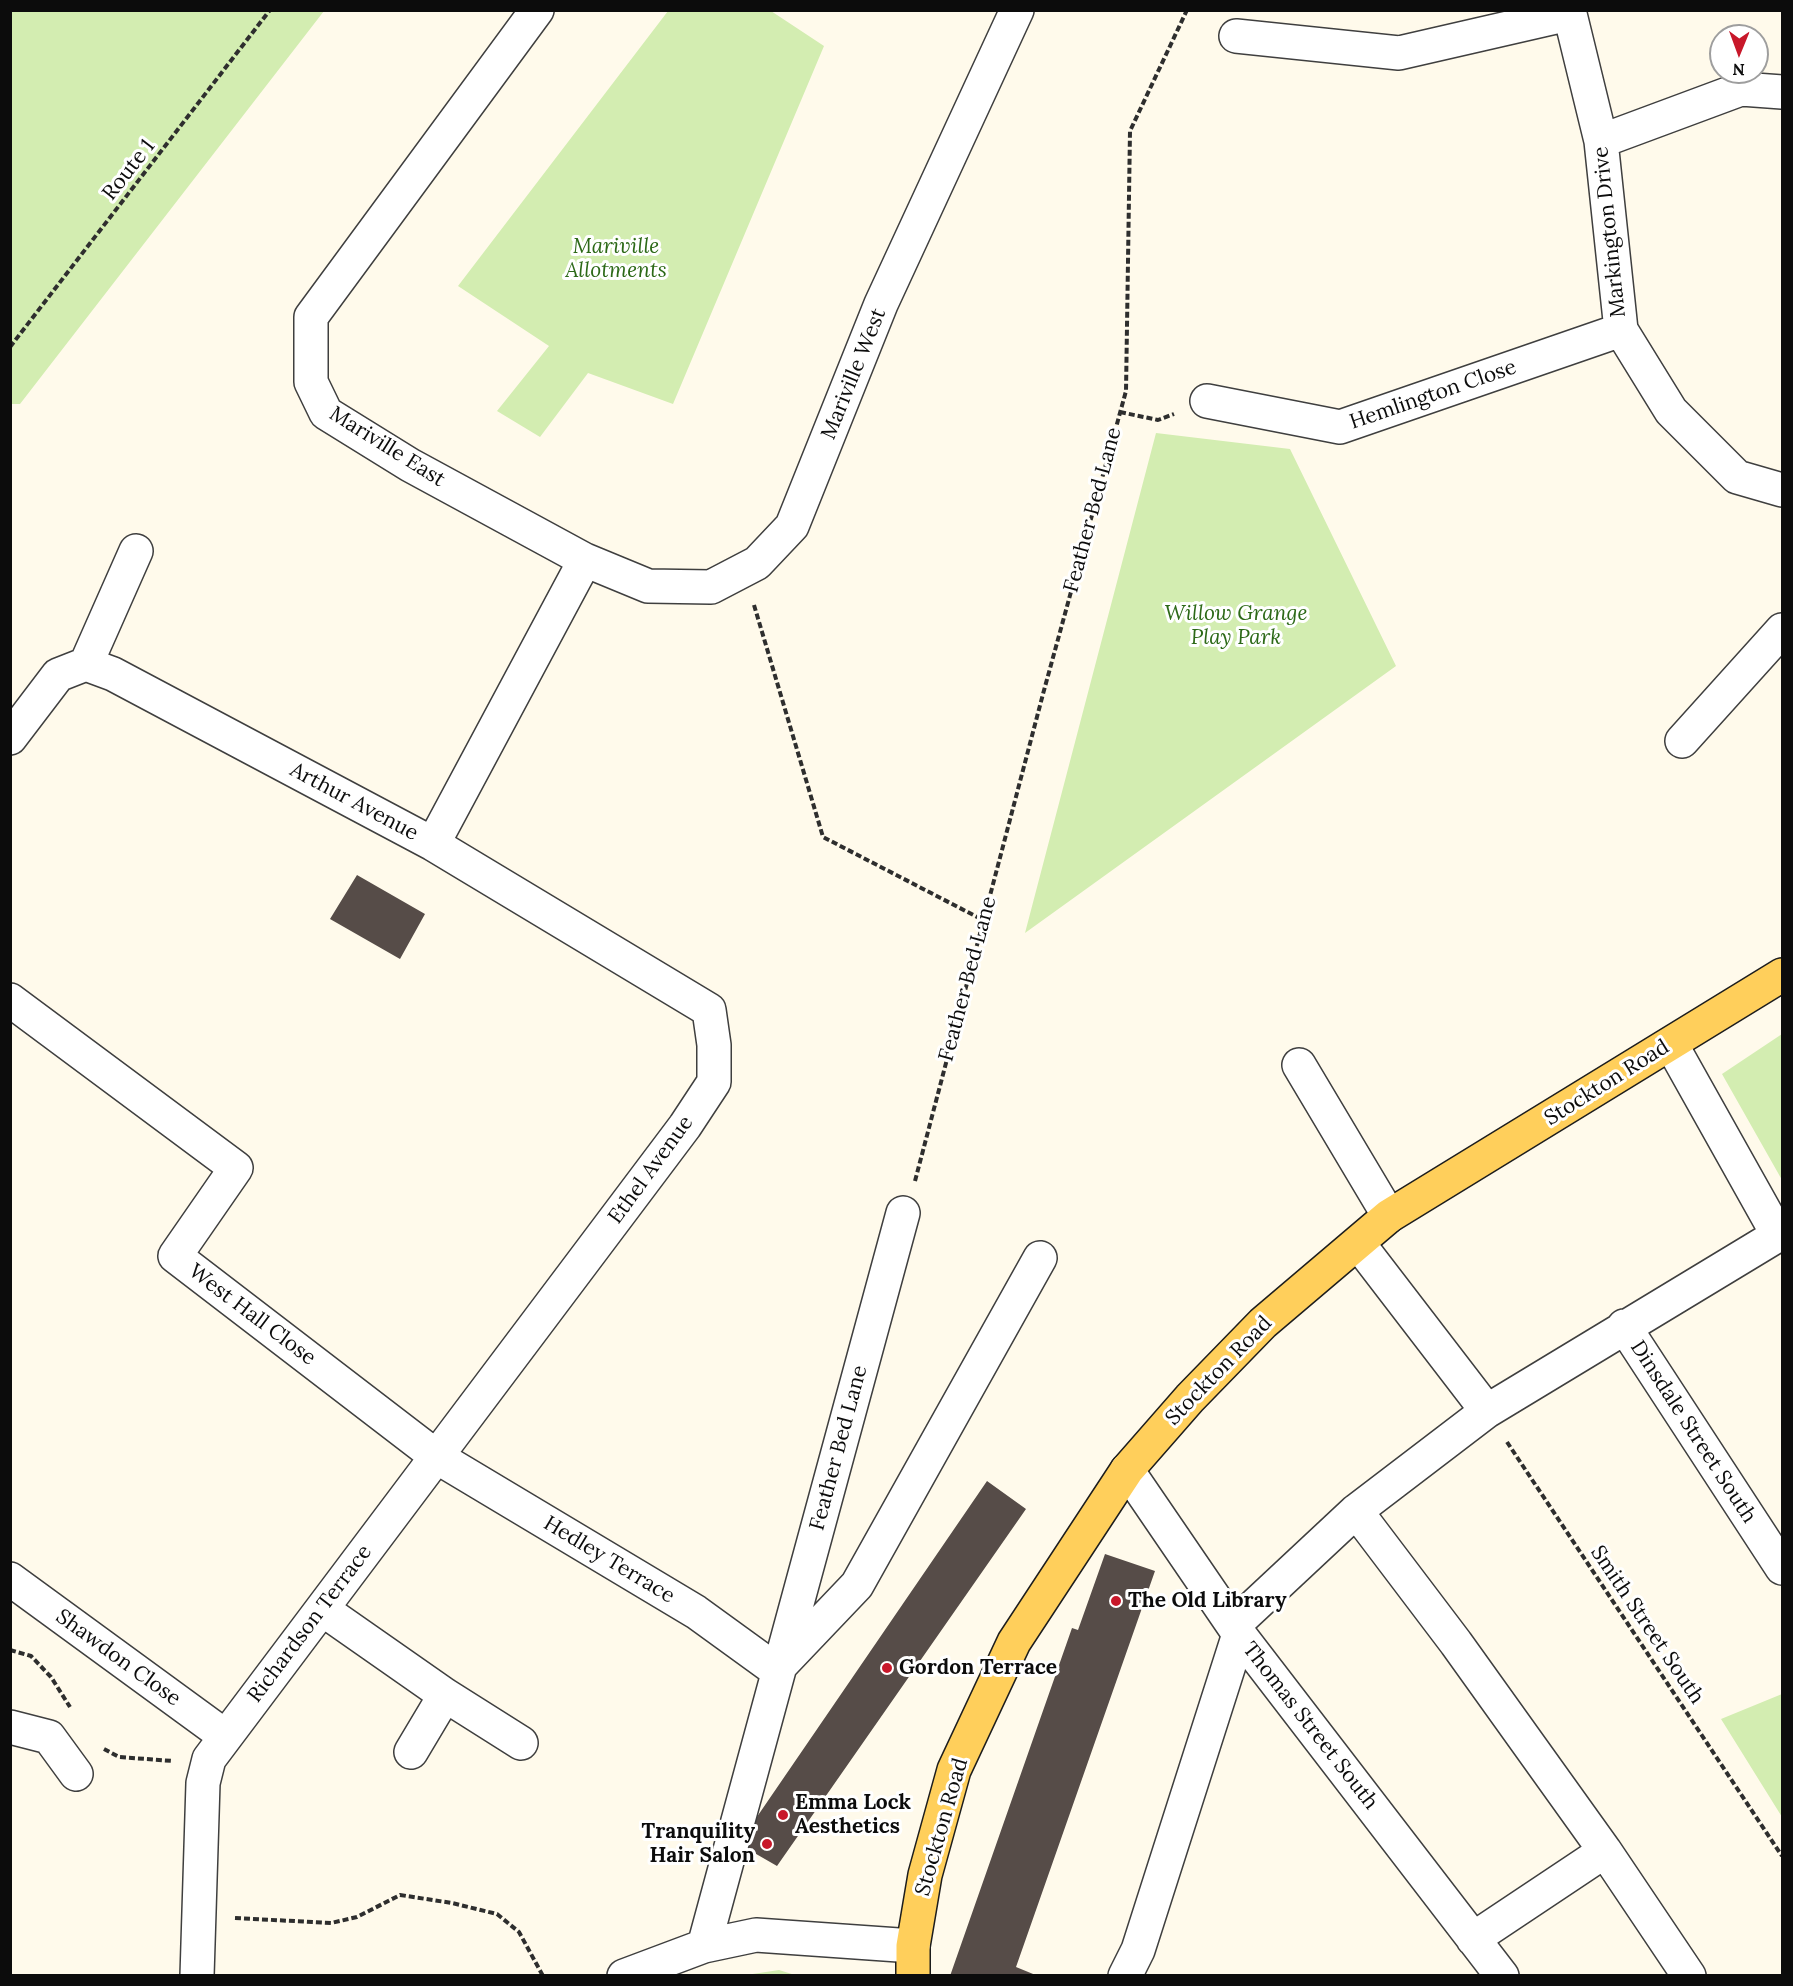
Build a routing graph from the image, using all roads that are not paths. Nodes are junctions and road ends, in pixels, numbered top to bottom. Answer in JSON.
{"nodes":[{"id":1,"x":537,"y":10,"type":"edge"},
{"id":2,"x":1017,"y":10,"type":"edge"},
{"id":3,"x":1569,"y":12,"type":"edge"},
{"id":4,"x":1236,"y":36,"type":"dead end"},
{"id":5,"x":1782,"y":92,"type":"edge"},
{"id":6,"x":1601,"y":141,"type":"junction"},
{"id":7,"x":1621,"y":330,"type":"junction"},
{"id":8,"x":1207,"y":401,"type":"road end"},
{"id":9,"x":1782,"y":490,"type":"edge"},
{"id":10,"x":136,"y":551,"type":"dead end"},
{"id":11,"x":585,"y":560,"type":"junction"},
{"id":12,"x":1782,"y":630,"type":"edge"},
{"id":13,"x":86,"y":664,"type":"junction"},
{"id":14,"x":10,"y":738,"type":"edge"},
{"id":15,"x":1682,"y":741,"type":"dead end"},
{"id":16,"x":433,"y":844,"type":"junction"},
{"id":17,"x":1782,"y":975,"type":"edge"},
{"id":18,"x":10,"y":1000,"type":"edge"},
{"id":19,"x":709,"y":1010,"type":"joint"},
{"id":20,"x":1671,"y":1044,"type":"junction"},
{"id":21,"x":1299,"y":1065,"type":"dead end"},
{"id":22,"x":903,"y":1213,"type":"road end"},
{"id":23,"x":1389,"y":1216,"type":"junction"},
{"id":24,"x":1359,"y":1243,"type":"junction"},
{"id":25,"x":1040,"y":1258,"type":"dead end"},
{"id":26,"x":542,"y":1316,"type":"joint"},
{"id":27,"x":1624,"y":1326,"type":"junction"},
{"id":28,"x":1487,"y":1411,"type":"junction"},
{"id":29,"x":437,"y":1456,"type":"junction"},
{"id":30,"x":1127,"y":1470,"type":"junction"},
{"id":31,"x":1356,"y":1511,"type":"junction"},
{"id":32,"x":1782,"y":1568,"type":"edge"},
{"id":33,"x":10,"y":1579,"type":"edge"},
{"id":34,"x":322,"y":1609,"type":"junction"},
{"id":35,"x":1236,"y":1629,"type":"junction"},
{"id":36,"x":778,"y":1668,"type":"junction"},
{"id":37,"x":445,"y":1695,"type":"junction"},
{"id":38,"x":10,"y":1727,"type":"edge"},
{"id":39,"x":521,"y":1743,"type":"dead end"},
{"id":40,"x":217,"y":1748,"type":"junction"},
{"id":41,"x":411,"y":1752,"type":"dead end"},
{"id":42,"x":76,"y":1774,"type":"dead end"},
{"id":43,"x":1605,"y":1851,"type":"junction"},
{"id":44,"x":1473,"y":1939,"type":"junction"},
{"id":45,"x":704,"y":1946,"type":"junction"},
{"id":46,"x":913,"y":1961,"type":"edge"},
{"id":47,"x":197,"y":1976,"type":"edge"},
{"id":48,"x":624,"y":1976,"type":"edge"},
{"id":49,"x":1125,"y":1976,"type":"edge"},
{"id":50,"x":1502,"y":1976,"type":"edge"},
{"id":51,"x":1689,"y":1976,"type":"edge"}],
"edges":[{"from":1,"to":11,"type":"street","name":"Mariville East"},
{"from":2,"to":11,"type":"street","name":"Mariville West"},
{"from":3,"to":4,"type":"street"},
{"from":3,"to":6,"type":"street","name":"Markington Drive"},
{"from":5,"to":6,"type":"street"},
{"from":6,"to":7,"type":"street","name":"Markington Drive"},
{"from":7,"to":8,"type":"street","name":"Hemlington Close"},
{"from":7,"to":9,"type":"street","name":"Markington Drive"},
{"from":10,"to":13,"type":"street"},
{"from":11,"to":16,"type":"street"},
{"from":12,"to":15,"type":"street"},
{"from":13,"to":14,"type":"street"},
{"from":13,"to":16,"type":"street","name":"Arthur Avenue"},
{"from":16,"to":19,"type":"street","name":"Arthur Avenue"},
{"from":17,"to":20,"type":"main road","name":"Stockton Road"},
{"from":18,"to":29,"type":"street","name":"West Hall Close"},
{"from":19,"to":26,"type":"street","name":"Ethel Avenue"},
{"from":20,"to":23,"type":"main road","name":"Stockton Road"},
{"from":20,"to":27,"type":"street"},
{"from":21,"to":23,"type":"street"},
{"from":22,"to":36,"type":"street","name":"Feather Bed Lane"},
{"from":23,"to":24,"type":"main road","name":"Stockton Road"},
{"from":24,"to":28,"type":"street"},
{"from":24,"to":30,"type":"main road","name":"Stockton Road"},
{"from":25,"to":36,"type":"street"},
{"from":26,"to":29,"type":"street","name":"Richardson Terrace"},
{"from":27,"to":28,"type":"street"},
{"from":27,"to":32,"type":"street","name":"Dinsdale Street South"},
{"from":28,"to":31,"type":"street"},
{"from":29,"to":34,"type":"street","name":"Richardson Terrace"},
{"from":29,"to":36,"type":"street","name":"Hedley Terrace"},
{"from":30,"to":35,"type":"street","name":"Thomas Street South"},
{"from":30,"to":46,"type":"main road","name":"Stockton Road"},
{"from":31,"to":35,"type":"street"},
{"from":31,"to":43,"type":"street"},
{"from":33,"to":40,"type":"street","name":"Shawdon Close"},
{"from":34,"to":37,"type":"street"},
{"from":34,"to":40,"type":"street","name":"Richardson Terrace"},
{"from":35,"to":44,"type":"street","name":"Thomas Street South"},
{"from":35,"to":49,"type":"street"},
{"from":36,"to":45,"type":"street","name":"Feather Bed Lane"},
{"from":37,"to":39,"type":"street"},
{"from":37,"to":41,"type":"street"},
{"from":38,"to":42,"type":"street"},
{"from":40,"to":47,"type":"street","name":"Richardson Terrace"},
{"from":43,"to":44,"type":"street"},
{"from":43,"to":51,"type":"street"},
{"from":44,"to":50,"type":"street","name":"Thomas Street South"},
{"from":45,"to":46,"type":"street"},
{"from":45,"to":48,"type":"street"}]}
